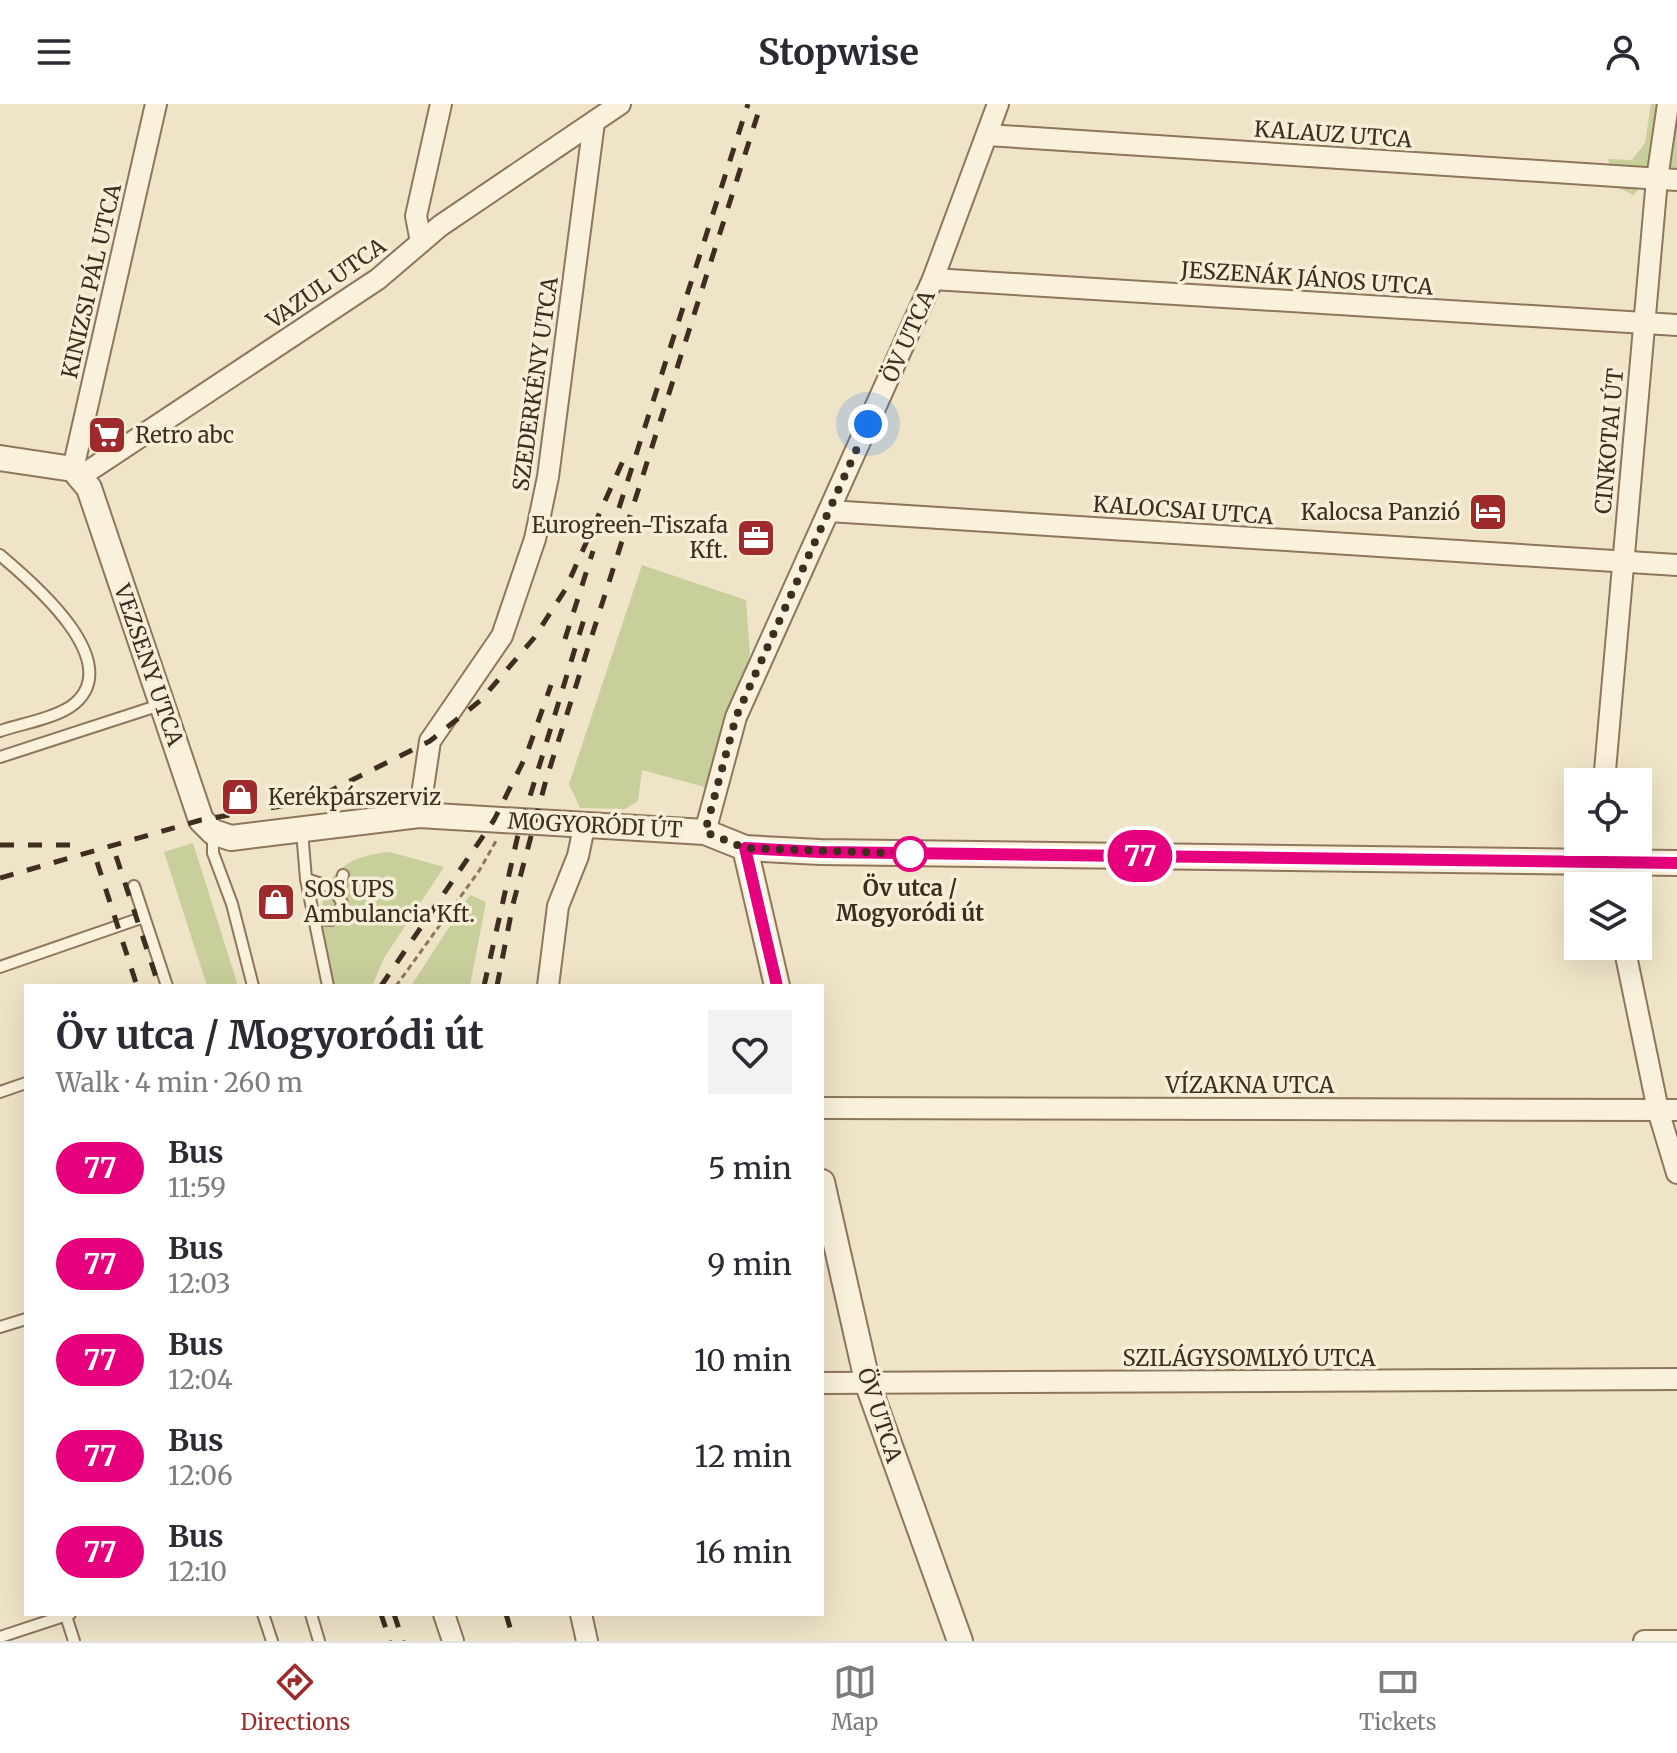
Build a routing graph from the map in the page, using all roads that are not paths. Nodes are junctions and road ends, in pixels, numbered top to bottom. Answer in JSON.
{"nodes":[{"id":1,"x":156,"y":104,"type":"edge"},
{"id":2,"x":441,"y":104,"type":"edge"},
{"id":3,"x":620,"y":104,"type":"edge"},
{"id":4,"x":998,"y":104,"type":"edge"},
{"id":5,"x":1668,"y":104,"type":"edge"},
{"id":6,"x":594,"y":122,"type":"junction"},
{"id":7,"x":987,"y":135,"type":"junction"},
{"id":8,"x":1667,"y":179,"type":"edge"},
{"id":9,"x":421,"y":242,"type":"junction"},
{"id":10,"x":933,"y":279,"type":"junction"},
{"id":11,"x":1644,"y":323,"type":"junction"},
{"id":12,"x":1677,"y":325,"type":"edge"},
{"id":13,"x":0,"y":458,"type":"edge"},
{"id":14,"x":77,"y":472,"type":"junction"},
{"id":15,"x":829,"y":511,"type":"junction"},
{"id":16,"x":0,"y":555,"type":"edge"},
{"id":17,"x":1622,"y":562,"type":"junction"},
{"id":18,"x":1677,"y":565,"type":"edge"},
{"id":19,"x":162,"y":705,"type":"junction"},
{"id":20,"x":0,"y":731,"type":"edge"},
{"id":21,"x":0,"y":757,"type":"edge"},
{"id":22,"x":1605,"y":768,"type":"edge"},
{"id":23,"x":419,"y":815,"type":"junction"},
{"id":24,"x":584,"y":827,"type":"junction"},
{"id":25,"x":301,"y":828,"type":"junction"},
{"id":26,"x":705,"y":832,"type":"junction"},
{"id":27,"x":222,"y":835,"type":"junction"},
{"id":28,"x":745,"y":848,"type":"junction"},
{"id":29,"x":1564,"y":852,"type":"edge"},
{"id":30,"x":1632,"y":856,"type":"edge"},
{"id":31,"x":1677,"y":863,"type":"edge"},
{"id":32,"x":343,"y":875,"type":"dead end"},
{"id":33,"x":306,"y":879,"type":"junction"},
{"id":34,"x":134,"y":886,"type":"dead end"},
{"id":35,"x":334,"y":888,"type":"junction"},
{"id":36,"x":144,"y":917,"type":"junction"},
{"id":37,"x":314,"y":919,"type":"junction"},
{"id":38,"x":1628,"y":960,"type":"edge"},
{"id":39,"x":0,"y":967,"type":"edge"},
{"id":40,"x":166,"y":984,"type":"edge"},
{"id":41,"x":252,"y":984,"type":"edge"},
{"id":42,"x":328,"y":984,"type":"edge"},
{"id":43,"x":548,"y":984,"type":"edge"},
{"id":44,"x":777,"y":984,"type":"edge"},
{"id":45,"x":24,"y":1084,"type":"edge"},
{"id":46,"x":0,"y":1092,"type":"edge"},
{"id":47,"x":824,"y":1108,"type":"edge"},
{"id":48,"x":1668,"y":1110,"type":"edge"},
{"id":49,"x":1677,"y":1173,"type":"edge"},
{"id":50,"x":824,"y":1191,"type":"edge"},
{"id":51,"x":24,"y":1320,"type":"edge"},
{"id":52,"x":0,"y":1327,"type":"edge"},
{"id":53,"x":1677,"y":1379,"type":"edge"},
{"id":54,"x":824,"y":1383,"type":"edge"},
{"id":55,"x":868,"y":1385,"type":"junction"},
{"id":56,"x":65,"y":1616,"type":"edge"},
{"id":57,"x":68,"y":1616,"type":"edge"},
{"id":58,"x":264,"y":1616,"type":"edge"},
{"id":59,"x":312,"y":1616,"type":"edge"},
{"id":60,"x":445,"y":1616,"type":"edge"},
{"id":61,"x":581,"y":1616,"type":"edge"},
{"id":62,"x":0,"y":1637,"type":"edge"},
{"id":63,"x":74,"y":1641,"type":"edge"},
{"id":64,"x":272,"y":1641,"type":"edge"},
{"id":65,"x":319,"y":1641,"type":"edge"},
{"id":66,"x":453,"y":1641,"type":"edge"},
{"id":67,"x":587,"y":1641,"type":"edge"},
{"id":68,"x":960,"y":1641,"type":"edge"},
{"id":69,"x":1644,"y":1641,"type":"edge"},
{"id":70,"x":1677,"y":1641,"type":"edge"}],
"edges":[{"from":1,"to":14,"type":"street","name":"KINIZSI PÁL UTCA"},
{"from":2,"to":9,"type":"street"},
{"from":3,"to":6,"type":"street","name":"VAZUL UTCA"},
{"from":4,"to":7,"type":"street","name":"ÖV UTCA"},
{"from":5,"to":8,"type":"street","name":"CINKOTAI ÚT"},
{"from":6,"to":9,"type":"street","name":"VAZUL UTCA"},
{"from":6,"to":23,"type":"street","name":"SZEDERKÉNY UTCA"},
{"from":7,"to":8,"type":"street","name":"KALAUZ UTCA"},
{"from":7,"to":10,"type":"street","name":"ÖV UTCA"},
{"from":8,"to":11,"type":"street","name":"CINKOTAI ÚT"},
{"from":9,"to":14,"type":"street","name":"VAZUL UTCA"},
{"from":10,"to":11,"type":"street","name":"JESZENÁK JÁNOS UTCA"},
{"from":10,"to":15,"type":"street","name":"ÖV UTCA"},
{"from":11,"to":12,"type":"street","name":"JESZENÁK JÁNOS UTCA"},
{"from":11,"to":17,"type":"street","name":"CINKOTAI ÚT"},
{"from":13,"to":14,"type":"street"},
{"from":14,"to":19,"type":"street","name":"VEZSENY UTCA"},
{"from":15,"to":17,"type":"street","name":"KALOCSAI UTCA"},
{"from":15,"to":26,"type":"street","name":"ÖV UTCA"},
{"from":16,"to":20,"type":"lane"},
{"from":17,"to":18,"type":"street","name":"KALOCSAI UTCA"},
{"from":17,"to":22,"type":"street","name":"CINKOTAI ÚT"},
{"from":19,"to":21,"type":"lane"},
{"from":19,"to":27,"type":"street","name":"VEZSENY UTCA"},
{"from":23,"to":24,"type":"street","name":"MOGYORÓDI ÚT"},
{"from":23,"to":25,"type":"street","name":"MOGYORÓDI ÚT"},
{"from":24,"to":26,"type":"street","name":"MOGYORÓDI ÚT"},
{"from":24,"to":43,"type":"street"},
{"from":25,"to":27,"type":"street","name":"MOGYORÓDI ÚT"},
{"from":25,"to":33,"type":"lane"},
{"from":26,"to":28,"type":"street","name":"MOGYORÓDI ÚT"},
{"from":27,"to":41,"type":"lane"},
{"from":28,"to":29,"type":"street","name":"MOGYORÓDI ÚT"},
{"from":28,"to":44,"type":"street"},
{"from":30,"to":31,"type":"street","name":"MOGYORÓDI ÚT"},
{"from":32,"to":35,"type":"lane"},
{"from":33,"to":35,"type":"lane"},
{"from":33,"to":37,"type":"lane"},
{"from":34,"to":36,"type":"lane"},
{"from":35,"to":37,"type":"lane"},
{"from":36,"to":39,"type":"lane"},
{"from":36,"to":40,"type":"lane"},
{"from":37,"to":42,"type":"lane"},
{"from":38,"to":48,"type":"street"},
{"from":45,"to":46,"type":"lane"},
{"from":47,"to":48,"type":"street","name":"VÍZAKNA UTCA"},
{"from":48,"to":49,"type":"street"},
{"from":50,"to":55,"type":"street","name":"ÖV UTCA"},
{"from":51,"to":52,"type":"lane"},
{"from":53,"to":55,"type":"street","name":"SZILÁGYSOMLYÓ UTCA"},
{"from":54,"to":55,"type":"street","name":"SZILÁGYSOMLYÓ UTCA"},
{"from":55,"to":68,"type":"street","name":"ÖV UTCA"},
{"from":56,"to":62,"type":"lane"},
{"from":57,"to":63,"type":"lane"},
{"from":58,"to":64,"type":"lane"},
{"from":59,"to":65,"type":"lane"},
{"from":60,"to":66,"type":"street"},
{"from":61,"to":67,"type":"street"},
{"from":69,"to":70,"type":"street"}]}
